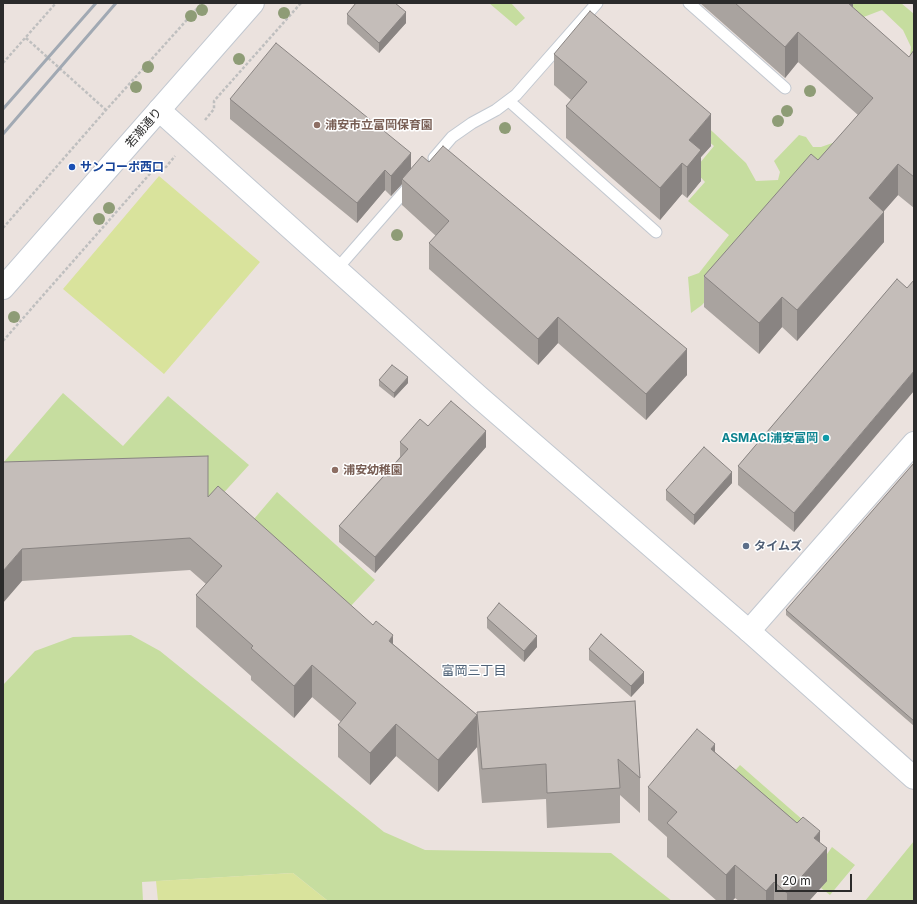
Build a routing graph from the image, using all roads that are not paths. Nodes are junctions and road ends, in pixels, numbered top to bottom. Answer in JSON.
{"nodes":[{"id":1,"x":253,"y":3,"type":"edge"},
{"id":2,"x":597,"y":3,"type":"edge"},
{"id":3,"x":689,"y":3,"type":"edge"},
{"id":4,"x":785,"y":88,"type":"dead end"},
{"id":5,"x":509,"y":101,"type":"junction"},
{"id":6,"x":160,"y":110,"type":"junction"},
{"id":7,"x":426,"y":166,"type":"edge"},
{"id":8,"x":416,"y":178,"type":"edge"},
{"id":9,"x":656,"y":232,"type":"dead end"},
{"id":10,"x":336,"y":270,"type":"junction"},
{"id":11,"x":3,"y":288,"type":"edge"},
{"id":12,"x":914,"y":443,"type":"edge"},
{"id":13,"x":749,"y":631,"type":"junction"},
{"id":14,"x":914,"y":778,"type":"edge"}],
"edges":[{"from":1,"to":6,"type":"street","name":"若潮通り"},
{"from":2,"to":5,"type":"lane"},
{"from":3,"to":4,"type":"lane"},
{"from":5,"to":7,"type":"lane"},
{"from":5,"to":9,"type":"lane"},
{"from":6,"to":10,"type":"street"},
{"from":6,"to":11,"type":"street","name":"若潮通り"},
{"from":8,"to":10,"type":"lane"},
{"from":10,"to":13,"type":"street"},
{"from":12,"to":13,"type":"street"},
{"from":13,"to":14,"type":"street"}]}
